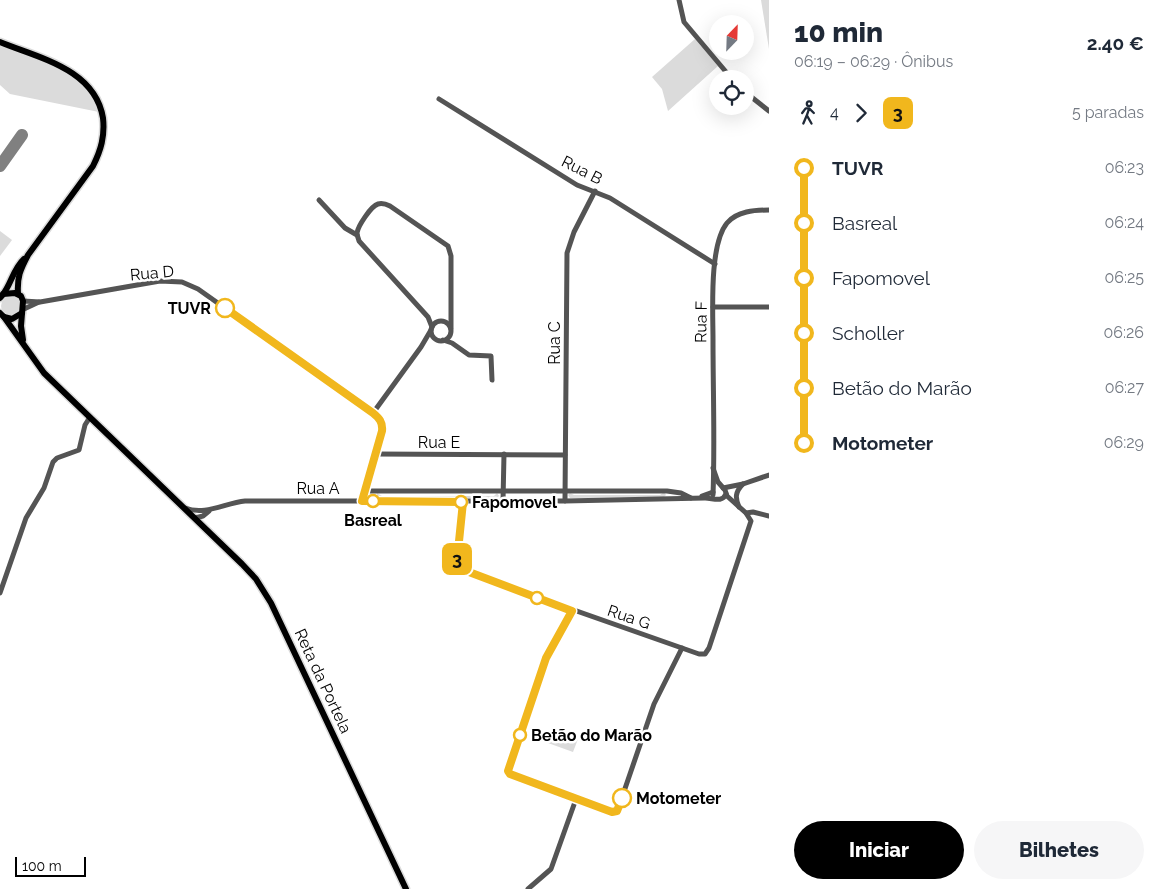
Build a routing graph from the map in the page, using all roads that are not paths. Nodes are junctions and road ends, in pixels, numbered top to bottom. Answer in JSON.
{"nodes":[{"id":1,"x":679,"y":2,"type":"edge"},
{"id":2,"x":0,"y":42,"type":"edge"},
{"id":3,"x":724,"y":70,"type":"edge"},
{"id":4,"x":438,"y":99,"type":"dead end"},
{"id":5,"x":754,"y":99,"type":"edge"},
{"id":6,"x":769,"y":111,"type":"edge"},
{"id":7,"x":595,"y":192,"type":"junction"},
{"id":8,"x":319,"y":200,"type":"dead end"},
{"id":9,"x":769,"y":210,"type":"edge"},
{"id":10,"x":357,"y":235,"type":"junction"},
{"id":11,"x":28,"y":255,"type":"junction"},
{"id":12,"x":715,"y":264,"type":"junction"},
{"id":13,"x":18,"y":294,"type":"junction"},
{"id":14,"x":2,"y":296,"type":"edge"},
{"id":15,"x":23,"y":301,"type":"junction"},
{"id":16,"x":40,"y":302,"type":"junction"},
{"id":17,"x":713,"y":307,"type":"junction"},
{"id":18,"x":769,"y":307,"type":"edge"},
{"id":19,"x":23,"y":311,"type":"junction"},
{"id":20,"x":451,"y":314,"type":"junction"},
{"id":21,"x":2,"y":315,"type":"edge"},
{"id":22,"x":428,"y":317,"type":"junction"},
{"id":23,"x":440,"y":321,"type":"junction"},
{"id":24,"x":431,"y":328,"type":"junction"},
{"id":25,"x":450,"y":331,"type":"junction"},
{"id":26,"x":437,"y":340,"type":"junction"},
{"id":27,"x":443,"y":340,"type":"junction"},
{"id":28,"x":24,"y":342,"type":"junction"},
{"id":29,"x":454,"y":345,"type":"junction"},
{"id":30,"x":421,"y":347,"type":"junction"},
{"id":31,"x":492,"y":380,"type":"dead end"},
{"id":32,"x":373,"y":413,"type":"junction"},
{"id":33,"x":90,"y":417,"type":"junction"},
{"id":34,"x":375,"y":454,"type":"junction"},
{"id":35,"x":504,"y":454,"type":"junction"},
{"id":36,"x":565,"y":454,"type":"junction"},
{"id":37,"x":713,"y":468,"type":"junction"},
{"id":38,"x":769,"y":475,"type":"edge"},
{"id":39,"x":743,"y":484,"type":"junction"},
{"id":40,"x":724,"y":490,"type":"junction"},
{"id":41,"x":364,"y":491,"type":"junction"},
{"id":42,"x":713,"y":491,"type":"junction"},
{"id":43,"x":504,"y":492,"type":"junction"},
{"id":44,"x":565,"y":492,"type":"junction"},
{"id":45,"x":693,"y":498,"type":"junction"},
{"id":46,"x":718,"y":500,"type":"junction"},
{"id":47,"x":362,"y":501,"type":"junction"},
{"id":48,"x":504,"y":501,"type":"junction"},
{"id":49,"x":565,"y":501,"type":"junction"},
{"id":50,"x":463,"y":502,"type":"junction"},
{"id":51,"x":184,"y":507,"type":"junction"},
{"id":52,"x":740,"y":508,"type":"junction"},
{"id":53,"x":205,"y":512,"type":"junction"},
{"id":54,"x":746,"y":513,"type":"junction"},
{"id":55,"x":769,"y":516,"type":"edge"},
{"id":56,"x":196,"y":518,"type":"junction"},
{"id":57,"x":202,"y":525,"type":"junction"},
{"id":58,"x":0,"y":593,"type":"edge"},
{"id":59,"x":572,"y":611,"type":"junction"},
{"id":60,"x":682,"y":648,"type":"junction"},
{"id":61,"x":576,"y":798,"type":"junction"},
{"id":62,"x":406,"y":889,"type":"edge"},
{"id":63,"x":528,"y":889,"type":"edge"}],
"edges":[{"from":1,"to":3,"type":"street"},
{"from":2,"to":11,"type":"main road"},
{"from":4,"to":7,"type":"street","name":"Rua B"},
{"from":5,"to":6,"type":"street"},
{"from":7,"to":12,"type":"street","name":"Rua B"},
{"from":7,"to":36,"type":"street","name":"Rua C"},
{"from":8,"to":10,"type":"street"},
{"from":9,"to":12,"type":"street","name":"Rua F"},
{"from":10,"to":20,"type":"street"},
{"from":10,"to":22,"type":"street"},
{"from":11,"to":13,"type":"main road"},
{"from":11,"to":14,"type":"main road"},
{"from":12,"to":17,"type":"street","name":"Rua F"},
{"from":13,"to":14,"type":"main road"},
{"from":13,"to":15,"type":"main road"},
{"from":15,"to":16,"type":"street"},
{"from":15,"to":19,"type":"main road"},
{"from":16,"to":19,"type":"street"},
{"from":16,"to":32,"type":"street","name":"Rua D"},
{"from":17,"to":18,"type":"street"},
{"from":17,"to":37,"type":"street","name":"Rua F"},
{"from":19,"to":21,"type":"main road"},
{"from":19,"to":28,"type":"main road"},
{"from":20,"to":23,"type":"street"},
{"from":20,"to":25,"type":"street"},
{"from":21,"to":28,"type":"main road","name":"Reta da Portela"},
{"from":22,"to":23,"type":"street"},
{"from":22,"to":24,"type":"street"},
{"from":23,"to":24,"type":"street"},
{"from":23,"to":25,"type":"street"},
{"from":24,"to":26,"type":"street"},
{"from":24,"to":30,"type":"street"},
{"from":25,"to":27,"type":"street"},
{"from":25,"to":29,"type":"street"},
{"from":26,"to":27,"type":"street"},
{"from":26,"to":30,"type":"street"},
{"from":27,"to":29,"type":"street"},
{"from":28,"to":33,"type":"main road","name":"Reta da Portela"},
{"from":29,"to":31,"type":"street"},
{"from":30,"to":32,"type":"street"},
{"from":32,"to":34,"type":"street"},
{"from":33,"to":51,"type":"main road","name":"Reta da Portela"},
{"from":33,"to":58,"type":"street"},
{"from":34,"to":35,"type":"street","name":"Rua E"},
{"from":34,"to":41,"type":"street"},
{"from":35,"to":36,"type":"street","name":"Rua E"},
{"from":35,"to":43,"type":"street"},
{"from":36,"to":44,"type":"street","name":"Rua C"},
{"from":37,"to":40,"type":"street"},
{"from":37,"to":42,"type":"street","name":"Rua F"},
{"from":38,"to":39,"type":"street"},
{"from":39,"to":40,"type":"street"},
{"from":39,"to":52,"type":"street"},
{"from":40,"to":42,"type":"street"},
{"from":40,"to":46,"type":"street"},
{"from":40,"to":52,"type":"street"},
{"from":41,"to":43,"type":"street"},
{"from":41,"to":47,"type":"street"},
{"from":42,"to":45,"type":"street"},
{"from":42,"to":46,"type":"street"},
{"from":43,"to":44,"type":"street"},
{"from":43,"to":48,"type":"street"},
{"from":44,"to":45,"type":"street"},
{"from":44,"to":49,"type":"street","name":"Rua C"},
{"from":45,"to":46,"type":"street"},
{"from":45,"to":49,"type":"street","name":"Rua A"},
{"from":46,"to":52,"type":"street"},
{"from":47,"to":50,"type":"street","name":"Rua A"},
{"from":47,"to":53,"type":"street","name":"Rua A"},
{"from":48,"to":49,"type":"street","name":"Rua A"},
{"from":48,"to":50,"type":"street","name":"Rua A"},
{"from":50,"to":59,"type":"street","name":"Rua G"},
{"from":51,"to":53,"type":"street"},
{"from":51,"to":56,"type":"main road","name":"Reta da Portela"},
{"from":52,"to":54,"type":"street"},
{"from":53,"to":56,"type":"street"},
{"from":53,"to":57,"type":"street"},
{"from":54,"to":55,"type":"street"},
{"from":54,"to":60,"type":"street","name":"Rua G"},
{"from":56,"to":57,"type":"main road","name":"Reta da Portela"},
{"from":57,"to":62,"type":"main road","name":"Reta da Portela"},
{"from":59,"to":60,"type":"street","name":"Rua G"},
{"from":59,"to":61,"type":"street"},
{"from":60,"to":61,"type":"street"},
{"from":61,"to":63,"type":"street"}]}
